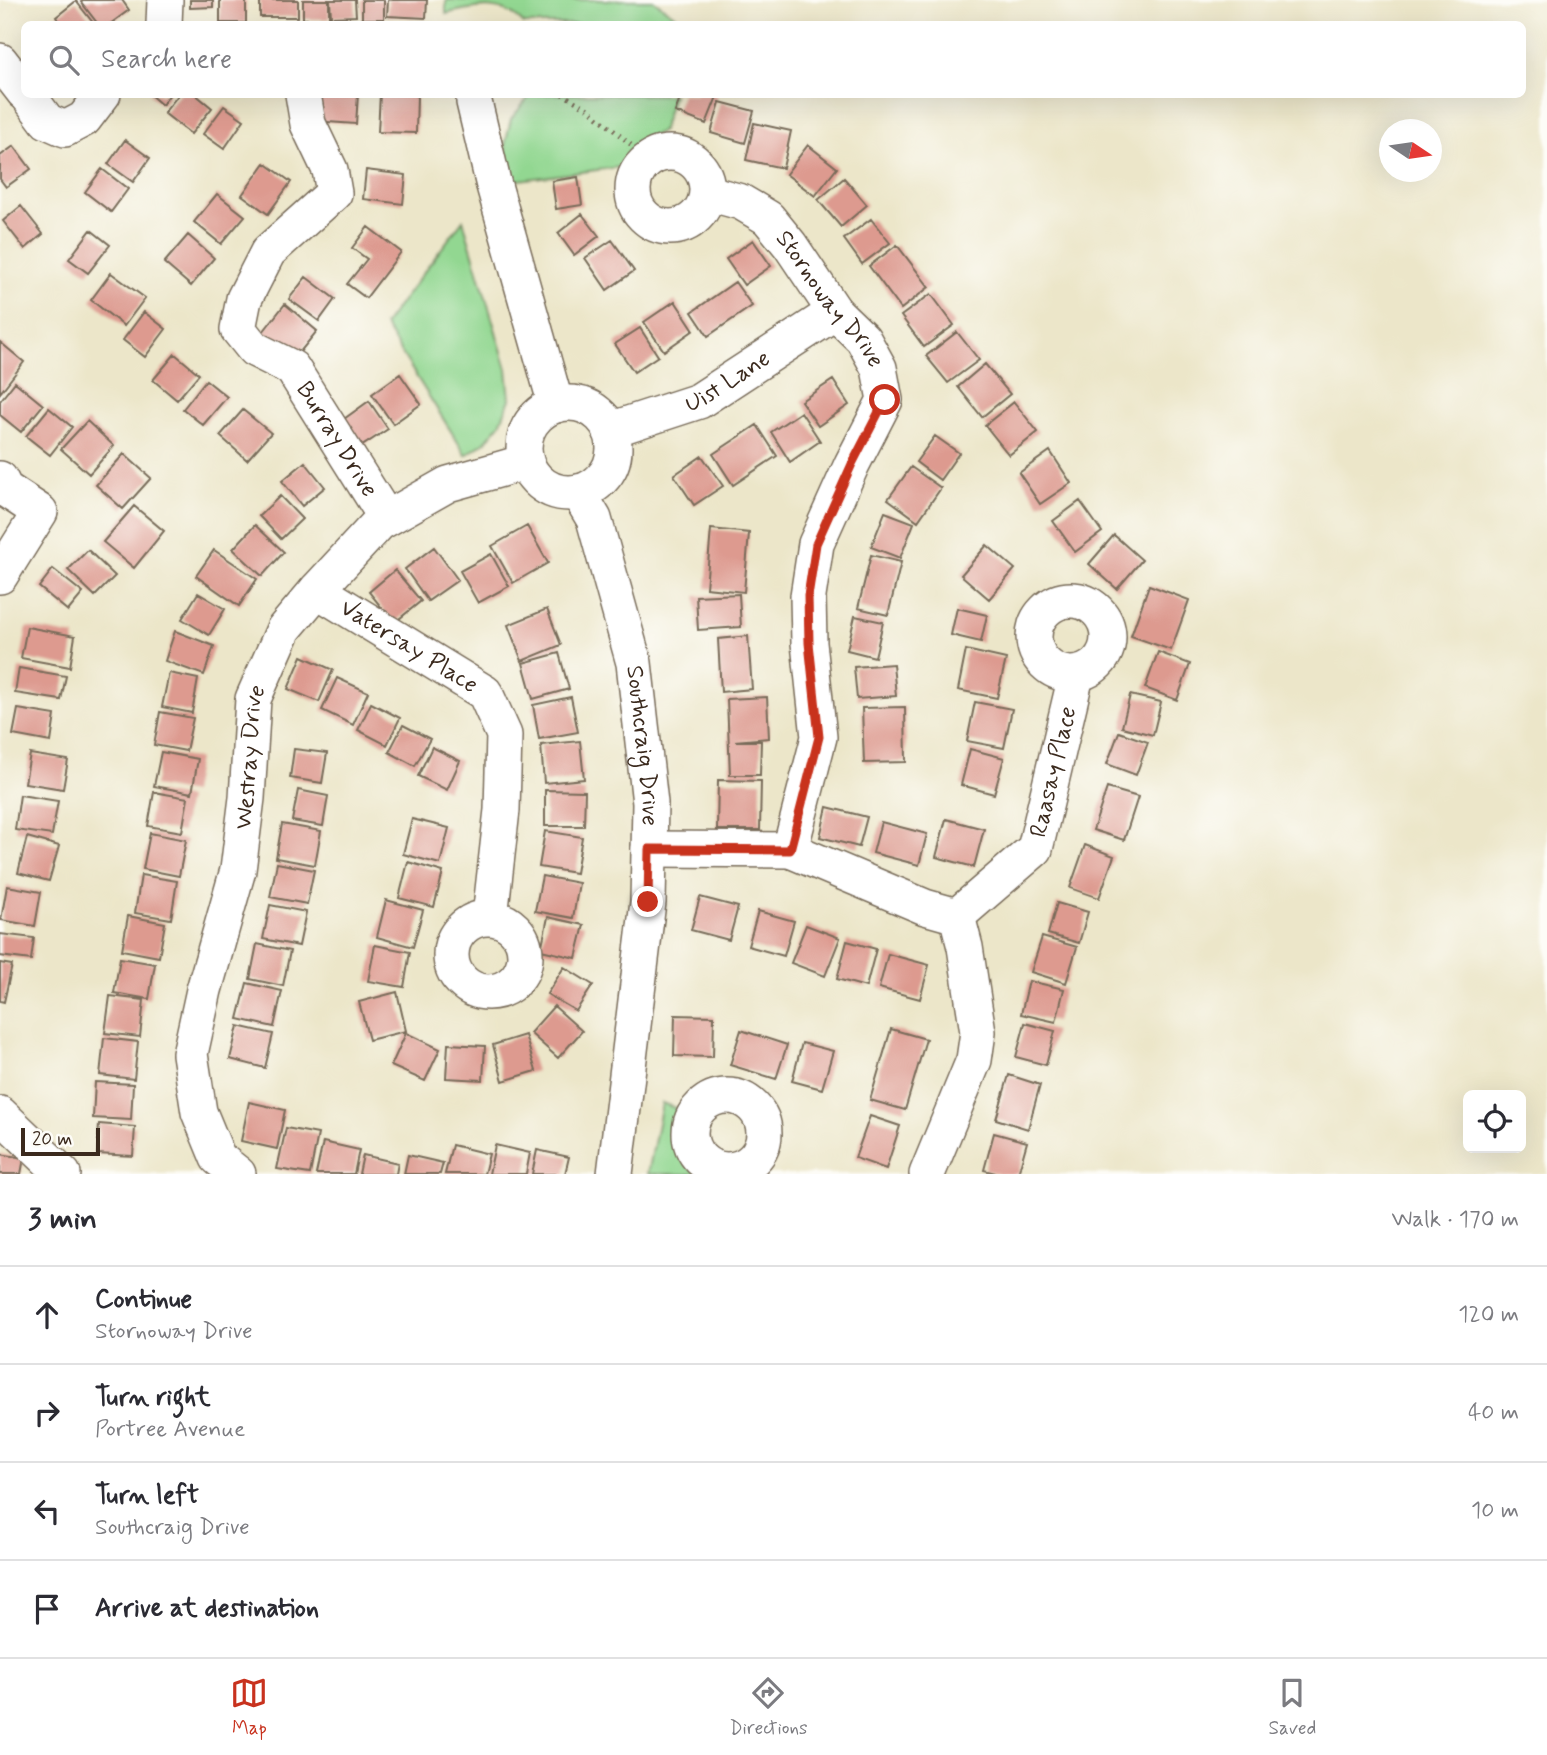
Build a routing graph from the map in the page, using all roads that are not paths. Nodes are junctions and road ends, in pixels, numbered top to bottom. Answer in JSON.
{"nodes":[{"id":1,"x":166,"y":0,"type":"edge"},
{"id":2,"x":164,"y":21,"type":"edge"},
{"id":3,"x":0,"y":61,"type":"edge"},
{"id":4,"x":21,"y":87,"type":"edge"},
{"id":5,"x":30,"y":98,"type":"edge"},
{"id":6,"x":100,"y":98,"type":"edge"},
{"id":7,"x":304,"y":98,"type":"edge"},
{"id":8,"x":479,"y":98,"type":"edge"},
{"id":9,"x":708,"y":192,"type":"junction"},
{"id":10,"x":835,"y":312,"type":"junction"},
{"id":11,"x":556,"y":405,"type":"junction"},
{"id":12,"x":610,"y":430,"type":"junction"},
{"id":13,"x":526,"y":462,"type":"junction"},
{"id":14,"x":0,"y":480,"type":"edge"},
{"id":15,"x":578,"y":492,"type":"junction"},
{"id":16,"x":389,"y":517,"type":"junction"},
{"id":17,"x":0,"y":576,"type":"edge"},
{"id":18,"x":317,"y":590,"type":"junction"},
{"id":19,"x":1073,"y":675,"type":"dead end"},
{"id":20,"x":649,"y":849,"type":"junction"},
{"id":21,"x":790,"y":850,"type":"junction"},
{"id":22,"x":957,"y":916,"type":"junction"},
{"id":23,"x":489,"y":917,"type":"dead end"},
{"id":24,"x":0,"y":1114,"type":"edge"},
{"id":25,"x":63,"y":1174,"type":"edge"},
{"id":26,"x":238,"y":1174,"type":"edge"},
{"id":27,"x":615,"y":1174,"type":"edge"},
{"id":28,"x":927,"y":1174,"type":"edge"}],
"edges":[{"from":1,"to":2,"type":"street"},
{"from":3,"to":4,"type":"street"},
{"from":5,"to":6,"type":"street"},
{"from":7,"to":16,"type":"street","name":"Burray Drive"},
{"from":8,"to":11,"type":"street"},
{"from":9,"to":9,"type":"street"},
{"from":9,"to":10,"type":"street","name":"Stornoway Drive"},
{"from":10,"to":12,"type":"street","name":"Uist Lane"},
{"from":10,"to":21,"type":"street","name":"Stornoway Drive"},
{"from":11,"to":12,"type":"street"},
{"from":11,"to":13,"type":"street"},
{"from":12,"to":15,"type":"street"},
{"from":13,"to":15,"type":"street"},
{"from":13,"to":16,"type":"street","name":"Westray Drive"},
{"from":14,"to":17,"type":"street"},
{"from":15,"to":20,"type":"street","name":"Southcraig Drive"},
{"from":16,"to":18,"type":"street","name":"Westray Drive"},
{"from":18,"to":23,"type":"street","name":"Vatersay Place"},
{"from":18,"to":26,"type":"street","name":"Westray Drive"},
{"from":19,"to":22,"type":"street","name":"Raasay Place"},
{"from":20,"to":21,"type":"street"},
{"from":20,"to":27,"type":"street","name":"Southcraig Drive"},
{"from":21,"to":22,"type":"street"},
{"from":22,"to":28,"type":"street"},
{"from":24,"to":25,"type":"street"}]}
